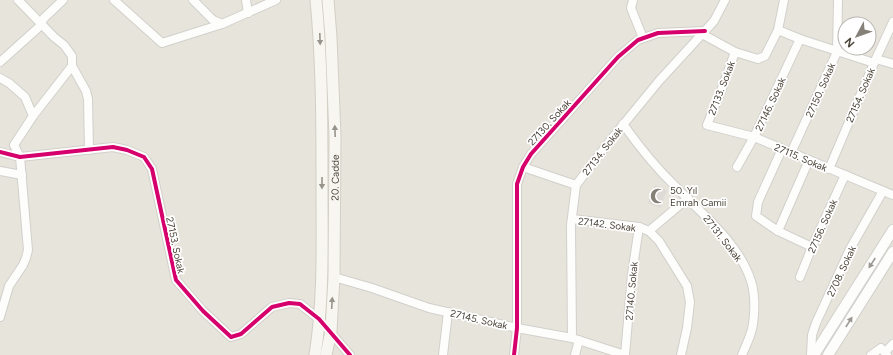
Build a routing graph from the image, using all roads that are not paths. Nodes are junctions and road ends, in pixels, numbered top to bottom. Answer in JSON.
{"nodes":[{"id":1,"x":18,"y":0,"type":"edge"},
{"id":2,"x":63,"y":0,"type":"edge"},
{"id":3,"x":114,"y":0,"type":"edge"},
{"id":4,"x":192,"y":0,"type":"edge"},
{"id":5,"x":246,"y":0,"type":"edge"},
{"id":6,"x":276,"y":0,"type":"edge"},
{"id":7,"x":316,"y":0,"type":"edge"},
{"id":8,"x":328,"y":0,"type":"edge"},
{"id":9,"x":633,"y":0,"type":"edge"},
{"id":10,"x":725,"y":0,"type":"edge"},
{"id":11,"x":784,"y":0,"type":"edge"},
{"id":12,"x":838,"y":0,"type":"edge"},
{"id":13,"x":248,"y":13,"type":"junction"},
{"id":14,"x":838,"y":16,"type":"edge"},
{"id":15,"x":893,"y":22,"type":"edge"},
{"id":16,"x":41,"y":23,"type":"junction"},
{"id":17,"x":222,"y":24,"type":"junction"},
{"id":18,"x":778,"y":30,"type":"junction"},
{"id":19,"x":704,"y":32,"type":"junction"},
{"id":20,"x":643,"y":38,"type":"junction"},
{"id":21,"x":800,"y":39,"type":"junction"},
{"id":22,"x":735,"y":52,"type":"junction"},
{"id":23,"x":837,"y":52,"type":"joint"},
{"id":24,"x":854,"y":56,"type":"edge"},
{"id":25,"x":875,"y":61,"type":"junction"},
{"id":26,"x":0,"y":62,"type":"edge"},
{"id":27,"x":893,"y":64,"type":"edge"},
{"id":28,"x":72,"y":66,"type":"junction"},
{"id":29,"x":0,"y":78,"type":"edge"},
{"id":30,"x":33,"y":116,"type":"junction"},
{"id":31,"x":623,"y":124,"type":"junction"},
{"id":32,"x":706,"y":125,"type":"joint"},
{"id":33,"x":754,"y":137,"type":"junction"},
{"id":34,"x":782,"y":148,"type":"junction"},
{"id":35,"x":89,"y":150,"type":"junction"},
{"id":36,"x":0,"y":152,"type":"edge"},
{"id":37,"x":791,"y":153,"type":"junction"},
{"id":38,"x":20,"y":157,"type":"junction"},
{"id":39,"x":810,"y":160,"type":"junction"},
{"id":40,"x":523,"y":167,"type":"junction"},
{"id":41,"x":737,"y":167,"type":"dead end"},
{"id":42,"x":829,"y":169,"type":"junction"},
{"id":43,"x":0,"y":171,"type":"edge"},
{"id":44,"x":22,"y":175,"type":"junction"},
{"id":45,"x":845,"y":175,"type":"junction"},
{"id":46,"x":576,"y":185,"type":"junction"},
{"id":47,"x":883,"y":191,"type":"junction"},
{"id":48,"x":893,"y":195,"type":"edge"},
{"id":49,"x":688,"y":198,"type":"junction"},
{"id":50,"x":572,"y":219,"type":"junction"},
{"id":51,"x":638,"y":227,"type":"junction"},
{"id":52,"x":893,"y":230,"type":"edge"},
{"id":53,"x":649,"y":231,"type":"junction"},
{"id":54,"x":778,"y":231,"type":"junction"},
{"id":55,"x":812,"y":247,"type":"junction"},
{"id":56,"x":893,"y":252,"type":"edge"},
{"id":57,"x":334,"y":277,"type":"junction"},
{"id":58,"x":800,"y":277,"type":"dead end"},
{"id":59,"x":448,"y":312,"type":"junction"},
{"id":60,"x":0,"y":317,"type":"edge"},
{"id":61,"x":319,"y":319,"type":"junction"},
{"id":62,"x":517,"y":328,"type":"junction"},
{"id":63,"x":331,"y":332,"type":"junction"},
{"id":64,"x":575,"y":339,"type":"junction"},
{"id":65,"x":893,"y":344,"type":"edge"},
{"id":66,"x":885,"y":352,"type":"edge"},
{"id":67,"x":315,"y":355,"type":"edge"},
{"id":68,"x":326,"y":355,"type":"edge"},
{"id":69,"x":350,"y":355,"type":"edge"},
{"id":70,"x":443,"y":355,"type":"edge"},
{"id":71,"x":514,"y":355,"type":"edge"},
{"id":72,"x":575,"y":355,"type":"edge"},
{"id":73,"x":625,"y":355,"type":"edge"},
{"id":74,"x":681,"y":355,"type":"edge"},
{"id":75,"x":742,"y":355,"type":"edge"},
{"id":76,"x":812,"y":355,"type":"edge"},
{"id":77,"x":828,"y":355,"type":"edge"},
{"id":78,"x":871,"y":355,"type":"edge"}],
"edges":[{"from":1,"to":16,"type":"street"},
{"from":2,"to":16,"type":"street"},
{"from":3,"to":17,"type":"street"},
{"from":4,"to":17,"type":"street"},
{"from":5,"to":13,"type":"street"},
{"from":6,"to":13,"type":"street"},
{"from":7,"to":61,"type":"main road","one_way":true},
{"from":57,"to":8,"type":"main road","name":"20. Cadde","one_way":true},
{"from":9,"to":20,"type":"street"},
{"from":10,"to":19,"type":"street","name":"27134. Sokak"},
{"from":11,"to":18,"type":"street"},
{"from":12,"to":14,"type":"street","name":"27150. Sokak"},
{"from":13,"to":17,"type":"street"},
{"from":15,"to":25,"type":"street","name":"27154. Sokak"},
{"from":16,"to":26,"type":"street"},
{"from":16,"to":28,"type":"street"},
{"from":18,"to":21,"type":"street"},
{"from":18,"to":22,"type":"street"},
{"from":19,"to":20,"type":"street","name":"27130. Sokak"},
{"from":19,"to":22,"type":"street"},
{"from":19,"to":31,"type":"street","name":"27134. Sokak"},
{"from":20,"to":40,"type":"street","name":"27130. Sokak"},
{"from":21,"to":23,"type":"street"},
{"from":21,"to":33,"type":"street","name":"27146. Sokak"},
{"from":22,"to":32,"type":"street","name":"27133. Sokak"},
{"from":23,"to":37,"type":"street","name":"27150. Sokak"},
{"from":24,"to":25,"type":"street"},
{"from":25,"to":27,"type":"street"},
{"from":25,"to":42,"type":"street","name":"27154. Sokak"},
{"from":28,"to":30,"type":"street"},
{"from":28,"to":35,"type":"street"},
{"from":29,"to":30,"type":"street"},
{"from":30,"to":38,"type":"street"},
{"from":31,"to":46,"type":"street","name":"27134. Sokak"},
{"from":31,"to":49,"type":"street","name":"27131. Sokak"},
{"from":32,"to":33,"type":"street","name":"27115. Sokak"},
{"from":33,"to":34,"type":"street","name":"27115. Sokak"},
{"from":33,"to":41,"type":"street","name":"27146. Sokak"},
{"from":34,"to":37,"type":"street","name":"27115. Sokak"},
{"from":34,"to":54,"type":"street"},
{"from":35,"to":38,"type":"street","name":"27153. Sokak"},
{"from":35,"to":61,"type":"street","name":"27153. Sokak"},
{"from":36,"to":38,"type":"street","name":"27153. Sokak"},
{"from":37,"to":39,"type":"street","name":"27115. Sokak"},
{"from":38,"to":44,"type":"street"},
{"from":39,"to":42,"type":"street","name":"27115. Sokak"},
{"from":39,"to":54,"type":"street"},
{"from":40,"to":46,"type":"street"},
{"from":40,"to":62,"type":"street","name":"27130. Sokak"},
{"from":42,"to":45,"type":"street","name":"27115. Sokak"},
{"from":43,"to":44,"type":"street"},
{"from":44,"to":60,"type":"street"},
{"from":45,"to":47,"type":"street","name":"27115. Sokak"},
{"from":45,"to":55,"type":"street","name":"27156. Sokak"},
{"from":46,"to":50,"type":"street","name":"27134. Sokak"},
{"from":47,"to":48,"type":"street","name":"27115. Sokak"},
{"from":47,"to":76,"type":"street","name":"2708. Sokak"},
{"from":49,"to":53,"type":"street"},
{"from":49,"to":75,"type":"street","name":"27131. Sokak"},
{"from":50,"to":51,"type":"street","name":"27142. Sokak"},
{"from":50,"to":64,"type":"street","name":"27134. Sokak"},
{"from":51,"to":53,"type":"street","name":"27142. Sokak"},
{"from":51,"to":73,"type":"street","name":"27140. Sokak"},
{"from":52,"to":76,"type":"street","one_way":true},
{"from":53,"to":74,"type":"street","name":"27142. Sokak"},
{"from":54,"to":55,"type":"street"},
{"from":55,"to":58,"type":"street","name":"27156. Sokak"},
{"from":77,"to":56,"type":"street","one_way":true},
{"from":57,"to":59,"type":"street","name":"27145. Sokak"},
{"from":63,"to":57,"type":"main road","name":"20. Cadde","one_way":true},
{"from":59,"to":62,"type":"street","name":"27145. Sokak"},
{"from":59,"to":70,"type":"street"},
{"from":61,"to":63,"type":"street","name":"27153. Sokak"},
{"from":61,"to":67,"type":"main road"},
{"from":62,"to":64,"type":"street","name":"27145. Sokak"},
{"from":62,"to":71,"type":"street","name":"27130. Sokak"},
{"from":63,"to":68,"type":"main road","name":"20. Cadde"},
{"from":63,"to":69,"type":"street","name":"27153. Sokak"},
{"from":64,"to":72,"type":"street","name":"27134. Sokak"},
{"from":64,"to":73,"type":"street","name":"27145. Sokak"},
{"from":65,"to":66,"type":"street"},
{"from":66,"to":78,"type":"street"}]}
